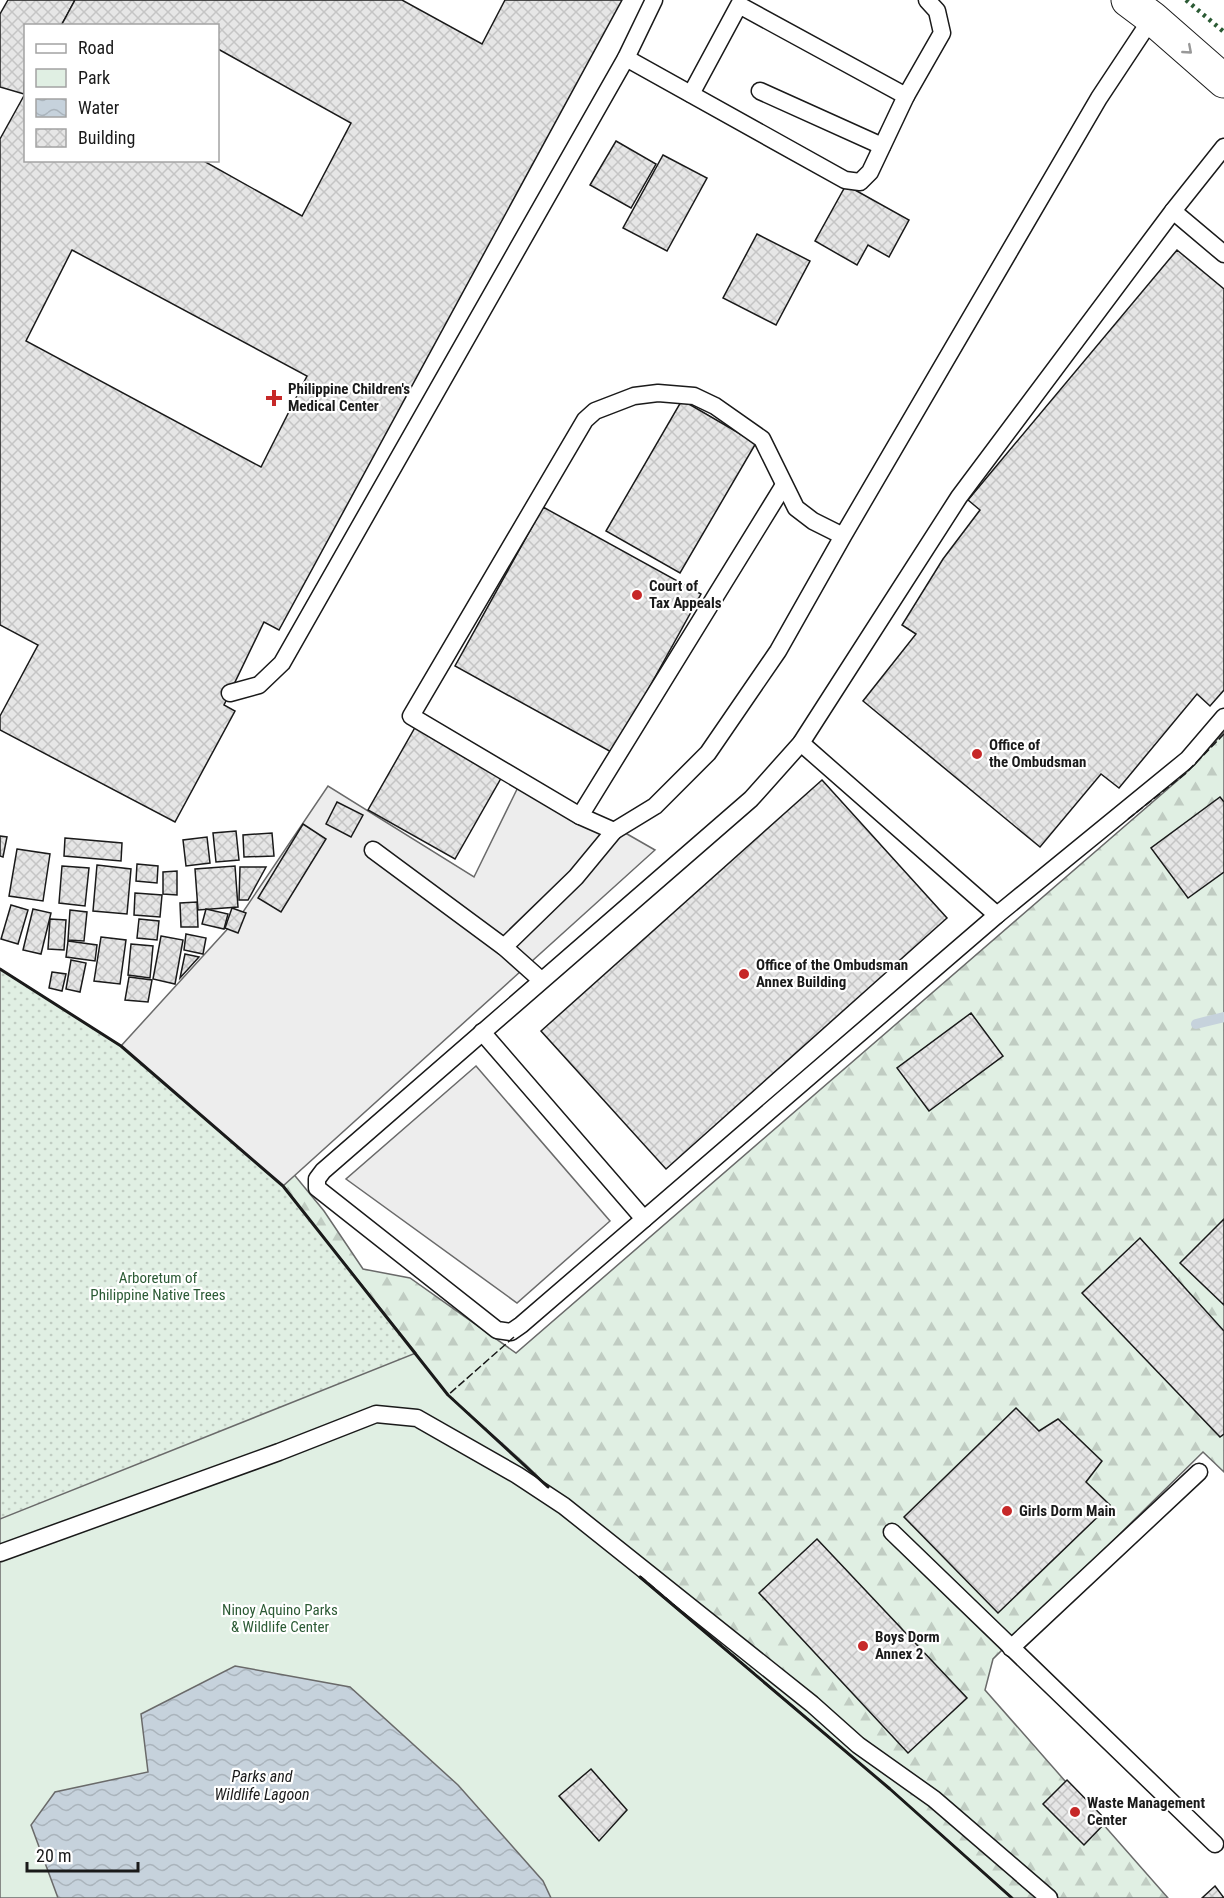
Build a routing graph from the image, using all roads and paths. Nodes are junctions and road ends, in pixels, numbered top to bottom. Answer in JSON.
{"nodes":[{"id":1,"x":654,"y":0,"type":"edge"},
{"id":2,"x":927,"y":0,"type":"edge"},
{"id":3,"x":740,"y":3,"type":"edge"},
{"id":4,"x":1140,"y":9,"type":"edge"},
{"id":5,"x":626,"y":58,"type":"junction"},
{"id":6,"x":1224,"y":81,"type":"edge"},
{"id":7,"x":760,"y":91,"type":"dead end"},
{"id":8,"x":691,"y":94,"type":"junction"},
{"id":9,"x":906,"y":96,"type":"junction"},
{"id":10,"x":882,"y":147,"type":"junction"},
{"id":11,"x":1224,"y":147,"type":"edge"},
{"id":12,"x":1173,"y":211,"type":"junction"},
{"id":13,"x":1224,"y":254,"type":"edge"},
{"id":14,"x":784,"y":485,"type":"junction"},
{"id":15,"x":843,"y":536,"type":"junction"},
{"id":16,"x":230,"y":693,"type":"dead end"},
{"id":17,"x":1224,"y":717,"type":"edge"},
{"id":18,"x":801,"y":743,"type":"junction"},
{"id":19,"x":580,"y":816,"type":"junction"},
{"id":20,"x":614,"y":831,"type":"junction"},
{"id":21,"x":373,"y":850,"type":"dead end"},
{"id":22,"x":998,"y":915,"type":"junction"},
{"id":23,"x":504,"y":947,"type":"junction"},
{"id":24,"x":541,"y":980,"type":"junction"},
{"id":25,"x":482,"y":1032,"type":"junction"},
{"id":26,"x":644,"y":1219,"type":"junction"},
{"id":27,"x":1199,"y":1472,"type":"dead end"},
{"id":28,"x":892,"y":1532,"type":"dead end"},
{"id":29,"x":0,"y":1553,"type":"edge"},
{"id":30,"x":1011,"y":1648,"type":"junction"},
{"id":31,"x":1215,"y":1844,"type":"dead end"},
{"id":32,"x":1049,"y":1898,"type":"edge"}],
"edges":[{"from":1,"to":5,"type":"lane"},
{"from":2,"to":9,"type":"lane"},
{"from":3,"to":8,"type":"lane"},
{"from":3,"to":9,"type":"lane"},
{"from":4,"to":6,"type":"main road","one_way":true},
{"from":4,"to":15,"type":"lane"},
{"from":5,"to":8,"type":"lane"},
{"from":5,"to":16,"type":"lane"},
{"from":7,"to":10,"type":"lane"},
{"from":8,"to":10,"type":"lane"},
{"from":9,"to":10,"type":"lane"},
{"from":11,"to":12,"type":"lane"},
{"from":12,"to":13,"type":"lane"},
{"from":12,"to":18,"type":"lane"},
{"from":14,"to":15,"type":"lane"},
{"from":14,"to":19,"type":"lane"},
{"from":14,"to":19,"type":"lane"},
{"from":15,"to":20,"type":"lane"},
{"from":17,"to":22,"type":"lane"},
{"from":18,"to":22,"type":"lane"},
{"from":18,"to":24,"type":"lane"},
{"from":19,"to":20,"type":"lane"},
{"from":20,"to":23,"type":"lane"},
{"from":21,"to":23,"type":"lane"},
{"from":22,"to":26,"type":"lane"},
{"from":23,"to":24,"type":"lane"},
{"from":24,"to":25,"type":"lane"},
{"from":25,"to":26,"type":"lane"},
{"from":25,"to":26,"type":"lane"},
{"from":27,"to":30,"type":"lane"},
{"from":28,"to":30,"type":"lane"},
{"from":29,"to":32,"type":"lane"},
{"from":30,"to":31,"type":"lane"}]}
